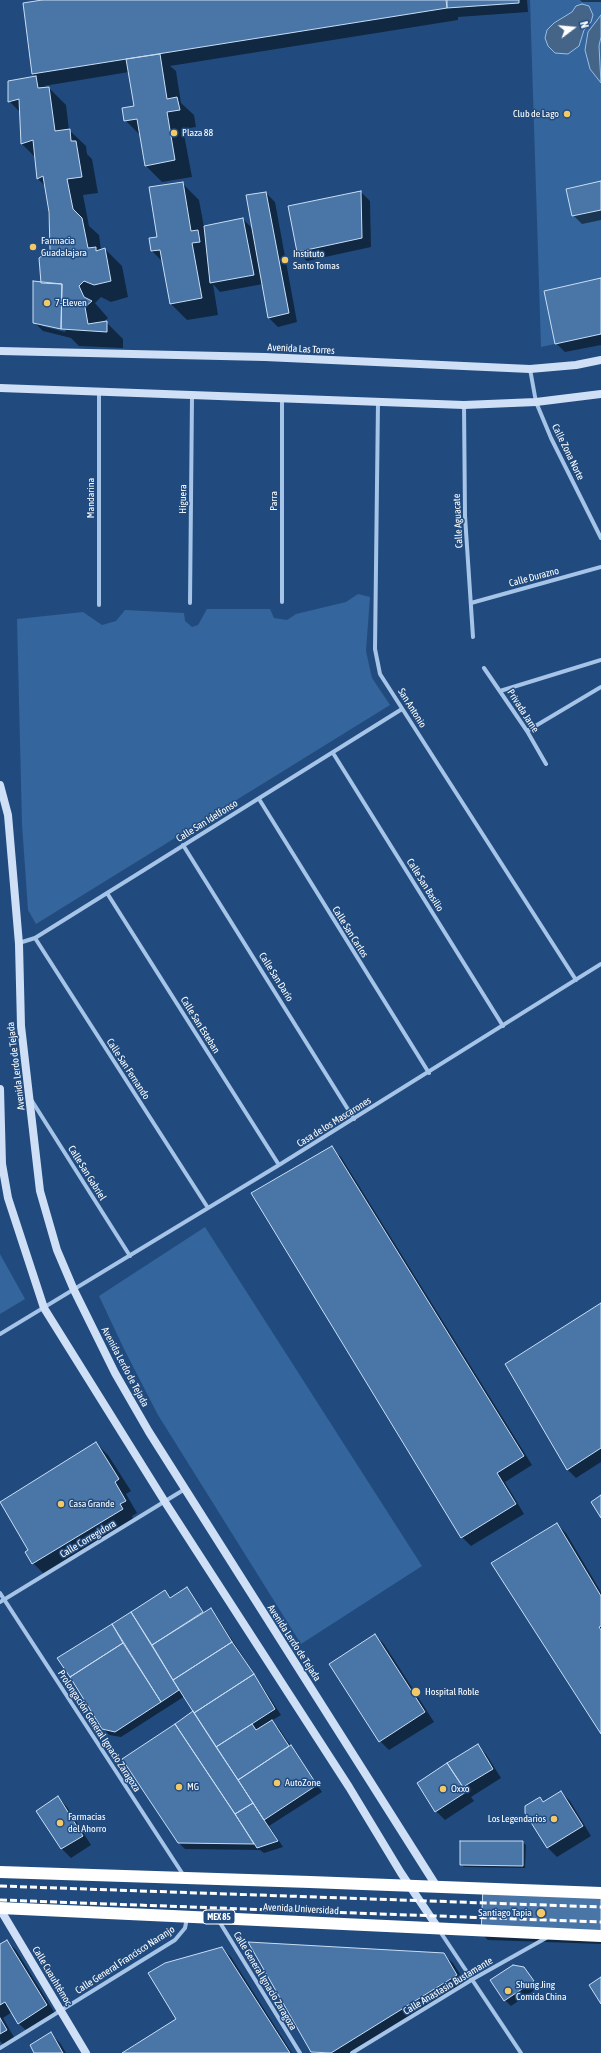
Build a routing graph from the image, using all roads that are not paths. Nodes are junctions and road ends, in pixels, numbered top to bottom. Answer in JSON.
{"nodes":[{"id":1,"x":0,"y":351,"type":"edge"},
{"id":2,"x":601,"y":360,"type":"edge"},
{"id":3,"x":530,"y":369,"type":"junction"},
{"id":4,"x":0,"y":388,"type":"edge"},
{"id":5,"x":99,"y":392,"type":"junction"},
{"id":6,"x":601,"y":394,"type":"edge"},
{"id":7,"x":192,"y":396,"type":"junction"},
{"id":8,"x":282,"y":400,"type":"junction"},
{"id":9,"x":378,"y":402,"type":"junction"},
{"id":10,"x":536,"y":402,"type":"junction"},
{"id":11,"x":464,"y":405,"type":"junction"},
{"id":12,"x":601,"y":538,"type":"edge"},
{"id":13,"x":601,"y":567,"type":"edge"},
{"id":14,"x":282,"y":602,"type":"dead end"},
{"id":15,"x":190,"y":603,"type":"dead end"},
{"id":16,"x":471,"y":603,"type":"junction"},
{"id":17,"x":100,"y":605,"type":"dead end"},
{"id":18,"x":473,"y":637,"type":"dead end"},
{"id":19,"x":601,"y":660,"type":"edge"},
{"id":20,"x":484,"y":668,"type":"dead end"},
{"id":21,"x":601,"y":687,"type":"edge"},
{"id":22,"x":500,"y":691,"type":"junction"},
{"id":23,"x":402,"y":709,"type":"junction"},
{"id":24,"x":526,"y":731,"type":"junction"},
{"id":25,"x":333,"y":753,"type":"junction"},
{"id":26,"x":546,"y":764,"type":"dead end"},
{"id":27,"x":0,"y":785,"type":"edge"},
{"id":28,"x":259,"y":799,"type":"junction"},
{"id":29,"x":184,"y":845,"type":"junction"},
{"id":30,"x":107,"y":893,"type":"junction"},
{"id":31,"x":35,"y":938,"type":"junction"},
{"id":32,"x":19,"y":944,"type":"junction"},
{"id":33,"x":601,"y":964,"type":"edge"},
{"id":34,"x":576,"y":980,"type":"junction"},
{"id":35,"x":504,"y":1026,"type":"junction"},
{"id":36,"x":429,"y":1073,"type":"junction"},
{"id":37,"x":0,"y":1089,"type":"edge"},
{"id":38,"x":31,"y":1099,"type":"junction"},
{"id":39,"x":354,"y":1119,"type":"junction"},
{"id":40,"x":279,"y":1165,"type":"junction"},
{"id":41,"x":208,"y":1208,"type":"junction"},
{"id":42,"x":130,"y":1256,"type":"junction"},
{"id":43,"x":74,"y":1290,"type":"junction"},
{"id":44,"x":44,"y":1308,"type":"junction"},
{"id":45,"x":0,"y":1334,"type":"edge"},
{"id":46,"x":185,"y":1489,"type":"junction"},
{"id":47,"x":165,"y":1502,"type":"junction"},
{"id":48,"x":0,"y":1592,"type":"edge"},
{"id":49,"x":2,"y":1600,"type":"edge"},
{"id":50,"x":0,"y":1872,"type":"edge"},
{"id":51,"x":186,"y":1878,"type":"junction"},
{"id":52,"x":410,"y":1886,"type":"junction"},
{"id":53,"x":437,"y":1886,"type":"junction"},
{"id":54,"x":601,"y":1893,"type":"edge"},
{"id":55,"x":0,"y":1908,"type":"edge"},
{"id":56,"x":188,"y":1916,"type":"junction"},
{"id":57,"x":217,"y":1917,"type":"junction"},
{"id":58,"x":438,"y":1928,"type":"junction"},
{"id":59,"x":553,"y":1934,"type":"junction"},
{"id":60,"x":601,"y":1936,"type":"edge"},
{"id":61,"x":473,"y":1979,"type":"junction"},
{"id":62,"x":61,"y":2011,"type":"junction"},
{"id":63,"x":0,"y":2048,"type":"edge"},
{"id":64,"x":86,"y":2053,"type":"edge"},
{"id":65,"x":300,"y":2053,"type":"edge"},
{"id":66,"x":352,"y":2053,"type":"edge"},
{"id":67,"x":521,"y":2053,"type":"edge"}],
"edges":[{"from":1,"to":3,"type":"street","name":"Avenida Las Torres"},
{"from":2,"to":3,"type":"street","name":"Avenida Las Torres"},
{"from":3,"to":10,"type":"street","name":"Calle Zona Norte"},
{"from":4,"to":5,"type":"street"},
{"from":5,"to":7,"type":"street"},
{"from":5,"to":17,"type":"street","name":"Mandarina"},
{"from":6,"to":10,"type":"street"},
{"from":7,"to":8,"type":"street"},
{"from":7,"to":15,"type":"street","name":"Higuera"},
{"from":8,"to":9,"type":"street"},
{"from":8,"to":14,"type":"street","name":"Parra"},
{"from":9,"to":11,"type":"street"},
{"from":9,"to":23,"type":"street","name":"San Antonio"},
{"from":10,"to":11,"type":"street"},
{"from":10,"to":12,"type":"street","name":"Calle Zona Norte"},
{"from":11,"to":16,"type":"street","name":"Calle Aguacate"},
{"from":13,"to":16,"type":"street","name":"Calle Durazno"},
{"from":16,"to":18,"type":"street","name":"Calle Aguacate"},
{"from":19,"to":22,"type":"street"},
{"from":20,"to":22,"type":"street","name":"Privada Jame"},
{"from":21,"to":24,"type":"street"},
{"from":22,"to":24,"type":"street","name":"Privada Jame"},
{"from":23,"to":25,"type":"street","name":"Calle San Idelfonso"},
{"from":23,"to":34,"type":"street","name":"San Antonio"},
{"from":24,"to":26,"type":"street","name":"Privada Jame"},
{"from":25,"to":28,"type":"street","name":"Calle San Idelfonso"},
{"from":25,"to":35,"type":"street","name":"Calle San Basilio"},
{"from":27,"to":32,"type":"street","name":"Avenida Lerdo de Tejada"},
{"from":28,"to":29,"type":"street","name":"Calle San Idelfonso"},
{"from":28,"to":36,"type":"street","name":"Calle San Carlos"},
{"from":29,"to":30,"type":"street","name":"Calle San Idelfonso"},
{"from":29,"to":39,"type":"street","name":"Calle San Darío"},
{"from":30,"to":31,"type":"street","name":"Calle San Idelfonso"},
{"from":30,"to":40,"type":"street","name":"Calle San Esteban"},
{"from":31,"to":32,"type":"street","name":"Calle San Idelfonso"},
{"from":31,"to":41,"type":"street","name":"Calle San Fernando"},
{"from":32,"to":38,"type":"street","name":"Avenida Lerdo de Tejada"},
{"from":33,"to":34,"type":"street","name":"Casa de los Mascarones"},
{"from":34,"to":35,"type":"street","name":"Casa de los Mascarones"},
{"from":35,"to":36,"type":"street","name":"Casa de los Mascarones"},
{"from":36,"to":39,"type":"street","name":"Casa de los Mascarones"},
{"from":37,"to":44,"type":"street","name":"Avenida Lerdo de Tejada"},
{"from":38,"to":42,"type":"street","name":"Calle San Gabriel"},
{"from":38,"to":43,"type":"street","name":"Avenida Lerdo de Tejada"},
{"from":39,"to":40,"type":"street","name":"Casa de los Mascarones"},
{"from":40,"to":41,"type":"street","name":"Casa de los Mascarones"},
{"from":41,"to":42,"type":"street","name":"Casa de los Mascarones"},
{"from":42,"to":43,"type":"street","name":"Casa de los Mascarones"},
{"from":43,"to":44,"type":"street","name":"Casa de los Mascarones"},
{"from":43,"to":46,"type":"street","name":"Avenida Lerdo de Tejada"},
{"from":44,"to":45,"type":"street","name":"Casa de los Mascarones"},
{"from":44,"to":47,"type":"street","name":"Avenida Lerdo de Tejada"},
{"from":46,"to":47,"type":"street","name":"Calle Corregidora"},
{"from":46,"to":53,"type":"street","name":"Avenida Lerdo de Tejada"},
{"from":47,"to":49,"type":"street","name":"Calle Corregidora"},
{"from":47,"to":52,"type":"street","name":"Avenida Lerdo de Tejada"},
{"from":48,"to":49,"type":"street","name":"Prolongación General Ignacio Zaragoza"},
{"from":49,"to":51,"type":"street","name":"Prolongación General Ignacio Zaragoza"},
{"from":50,"to":51,"type":"highway"},
{"from":51,"to":52,"type":"highway"},
{"from":52,"to":53,"type":"highway"},
{"from":52,"to":58,"type":"street","name":"Avenida Lerdo de Tejada"},
{"from":53,"to":54,"type":"highway"},
{"from":55,"to":56,"type":"highway","name":"Avenida Universidad","number":"MEX 85"},
{"from":55,"to":62,"type":"street","name":"Calle Cuauhtémoc"},
{"from":56,"to":57,"type":"highway","name":"Avenida Universidad","number":"MEX 85"},
{"from":56,"to":62,"type":"street","name":"Calle General Francisco Naranjo"},
{"from":57,"to":58,"type":"highway","name":"Avenida Universidad","number":"MEX 85"},
{"from":57,"to":65,"type":"street","name":"Calle General Ignacio Zaragoza"},
{"from":58,"to":59,"type":"highway","name":"Avenida Universidad","number":"MEX 85"},
{"from":58,"to":61,"type":"street"},
{"from":59,"to":60,"type":"highway","name":"Avenida Universidad","number":"MEX 85"},
{"from":59,"to":61,"type":"street","name":"Calle Anastasio Bustamante"},
{"from":61,"to":66,"type":"street","name":"Calle Anastasio Bustamante"},
{"from":61,"to":67,"type":"street"},
{"from":62,"to":63,"type":"street","name":"Calle General Francisco Naranjo"},
{"from":62,"to":64,"type":"street","name":"Calle Cuauhtémoc"}]}
